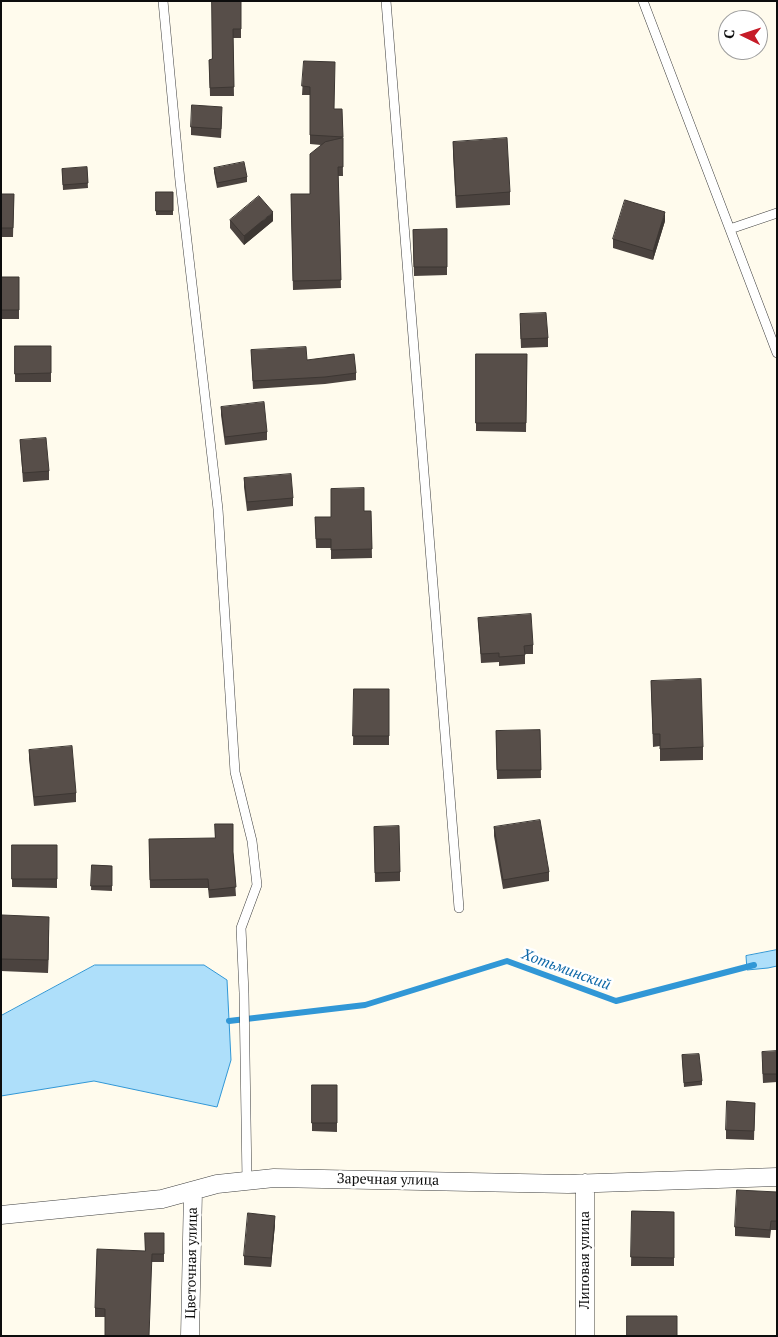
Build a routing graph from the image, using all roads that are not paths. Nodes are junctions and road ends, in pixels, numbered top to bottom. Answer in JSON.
{"nodes":[{"id":1,"x":163,"y":1,"type":"edge"},
{"id":2,"x":386,"y":1,"type":"edge"},
{"id":3,"x":643,"y":1,"type":"edge"},
{"id":4,"x":777,"y":213,"type":"edge"},
{"id":5,"x":730,"y":230,"type":"junction"},
{"id":6,"x":777,"y":353,"type":"edge"},
{"id":7,"x":459,"y":908,"type":"dead end"},
{"id":8,"x":777,"y":1177,"type":"edge"},
{"id":9,"x":247,"y":1181,"type":"junction"},
{"id":10,"x":585,"y":1183,"type":"junction"},
{"id":11,"x":193,"y":1191,"type":"junction"},
{"id":12,"x":1,"y":1215,"type":"edge"},
{"id":13,"x":190,"y":1336,"type":"edge"},
{"id":14,"x":585,"y":1336,"type":"edge"}],
"edges":[{"from":1,"to":9,"type":"lane"},
{"from":2,"to":7,"type":"lane"},
{"from":3,"to":5,"type":"lane"},
{"from":4,"to":5,"type":"lane"},
{"from":5,"to":6,"type":"lane"},
{"from":8,"to":10,"type":"street","name":"Заречная улица"},
{"from":9,"to":10,"type":"street","name":"Заречная улица"},
{"from":9,"to":11,"type":"street","name":"Заречная улица"},
{"from":10,"to":14,"type":"street","name":"Липовая улица"},
{"from":11,"to":12,"type":"street","name":"Заречная улица"},
{"from":11,"to":13,"type":"street","name":"Цветочная улица"}]}
